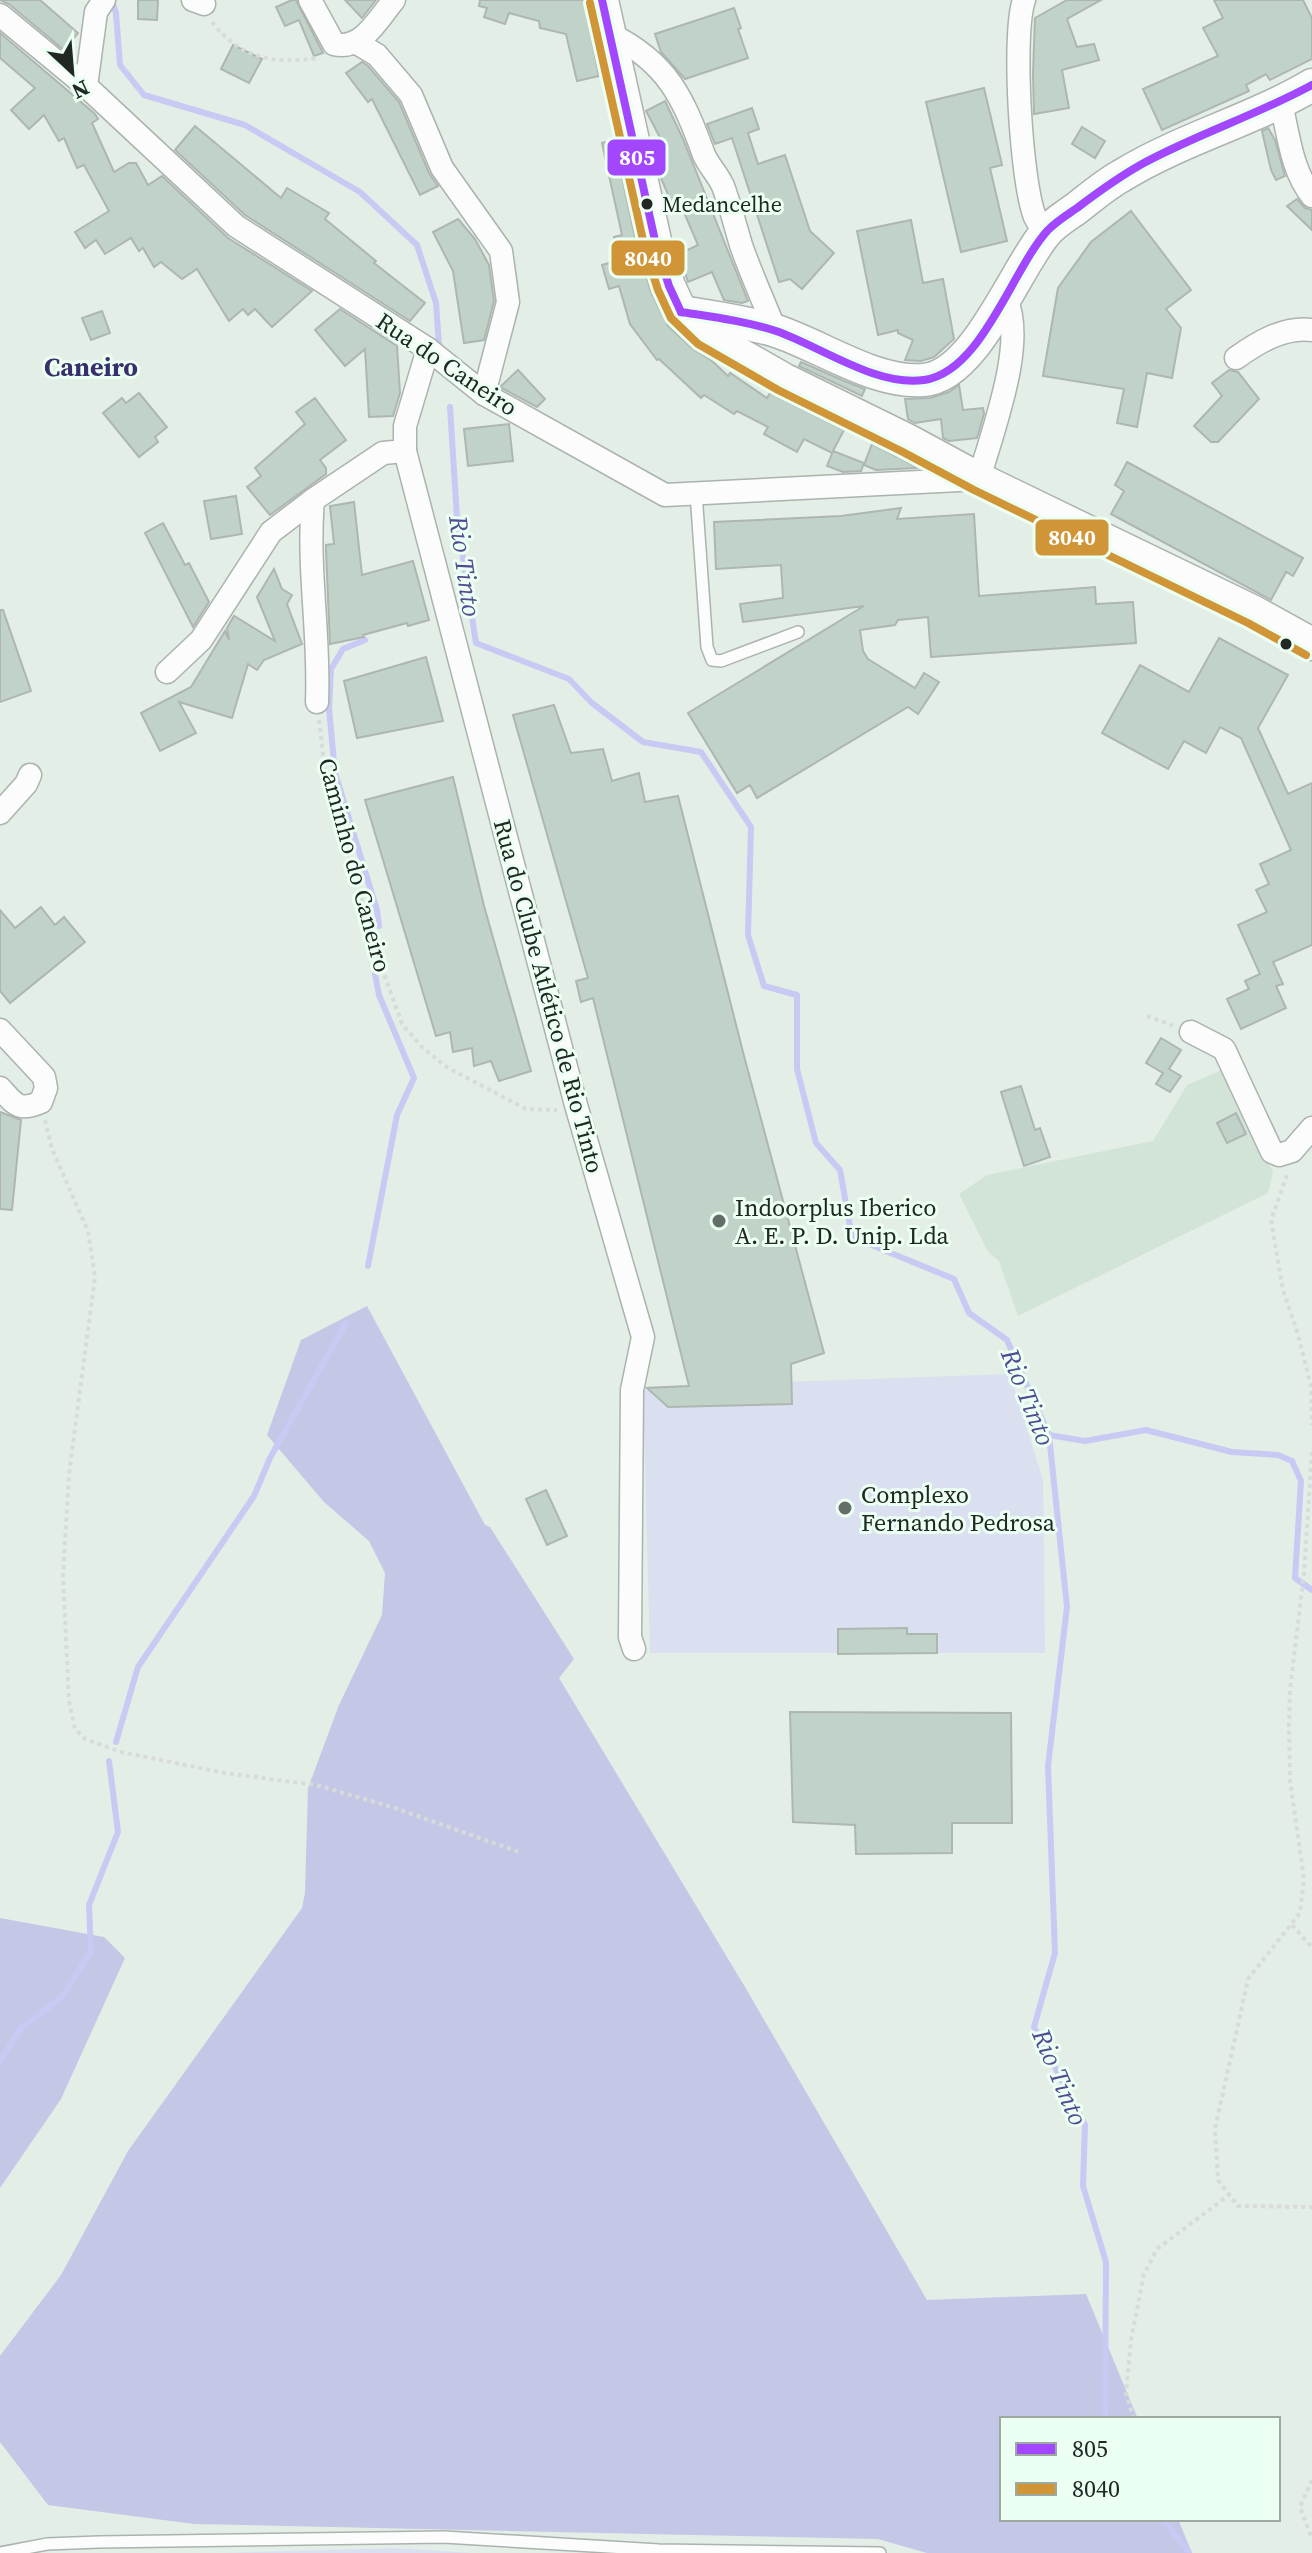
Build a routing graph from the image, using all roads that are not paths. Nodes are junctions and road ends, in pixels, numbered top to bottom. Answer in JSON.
{"nodes":[{"id":1,"x":104,"y":0,"type":"edge"},
{"id":2,"x":310,"y":0,"type":"edge"},
{"id":3,"x":394,"y":0,"type":"edge"},
{"id":4,"x":602,"y":0,"type":"edge"},
{"id":5,"x":1024,"y":0,"type":"edge"},
{"id":6,"x":0,"y":15,"type":"edge"},
{"id":7,"x":610,"y":34,"type":"junction"},
{"id":8,"x":349,"y":45,"type":"junction"},
{"id":9,"x":1312,"y":85,"type":"edge"},
{"id":10,"x":86,"y":86,"type":"junction"},
{"id":11,"x":1281,"y":104,"type":"junction"},
{"id":12,"x":1312,"y":196,"type":"edge"},
{"id":13,"x":1045,"y":233,"type":"junction"},
{"id":14,"x":1005,"y":297,"type":"junction"},
{"id":15,"x":681,"y":312,"type":"junction"},
{"id":16,"x":775,"y":330,"type":"junction"},
{"id":17,"x":1312,"y":330,"type":"edge"},
{"id":18,"x":428,"y":349,"type":"junction"},
{"id":19,"x":1236,"y":358,"type":"dead end"},
{"id":20,"x":484,"y":394,"type":"junction"},
{"id":21,"x":405,"y":451,"type":"junction"},
{"id":22,"x":979,"y":479,"type":"junction"},
{"id":23,"x":696,"y":493,"type":"junction"},
{"id":24,"x":313,"y":500,"type":"junction"},
{"id":25,"x":798,"y":632,"type":"dead end"},
{"id":26,"x":1312,"y":644,"type":"edge"},
{"id":27,"x":167,"y":672,"type":"dead end"},
{"id":28,"x":317,"y":702,"type":"road end"},
{"id":29,"x":30,"y":775,"type":"dead end"},
{"id":30,"x":0,"y":813,"type":"edge"},
{"id":31,"x":0,"y":1030,"type":"edge"},
{"id":32,"x":1191,"y":1032,"type":"road end"},
{"id":33,"x":0,"y":1088,"type":"edge"},
{"id":34,"x":1312,"y":1128,"type":"edge"},
{"id":35,"x":634,"y":1649,"type":"dead end"},
{"id":36,"x":0,"y":2553,"type":"edge"},
{"id":37,"x":880,"y":2553,"type":"edge"}],
"edges":[{"from":1,"to":10,"type":"street"},
{"from":2,"to":8,"type":"street"},
{"from":3,"to":8,"type":"street"},
{"from":4,"to":7,"type":"street"},
{"from":5,"to":13,"type":"street"},
{"from":6,"to":10,"type":"street","name":"Rua do Caneiro"},
{"from":7,"to":15,"type":"street"},
{"from":7,"to":16,"type":"street"},
{"from":8,"to":20,"type":"street"},
{"from":9,"to":11,"type":"street"},
{"from":10,"to":18,"type":"street","name":"Rua do Caneiro"},
{"from":11,"to":12,"type":"street"},
{"from":11,"to":13,"type":"street"},
{"from":13,"to":14,"type":"street"},
{"from":14,"to":16,"type":"street"},
{"from":14,"to":22,"type":"street"},
{"from":15,"to":16,"type":"street"},
{"from":15,"to":22,"type":"street"},
{"from":17,"to":19,"type":"street"},
{"from":18,"to":20,"type":"street","name":"Rua do Caneiro"},
{"from":18,"to":21,"type":"street","name":"Rua do Clube Atlético de Rio Tinto"},
{"from":20,"to":23,"type":"street","name":"Rua do Caneiro"},
{"from":21,"to":24,"type":"street"},
{"from":21,"to":35,"type":"street","name":"Rua do Clube Atlético de Rio Tinto"},
{"from":22,"to":23,"type":"street","name":"Rua do Caneiro"},
{"from":22,"to":26,"type":"street"},
{"from":23,"to":25,"type":"lane"},
{"from":24,"to":27,"type":"street"},
{"from":24,"to":28,"type":"street"},
{"from":29,"to":30,"type":"street"},
{"from":31,"to":33,"type":"street"},
{"from":32,"to":34,"type":"street"},
{"from":36,"to":37,"type":"lane"}]}
